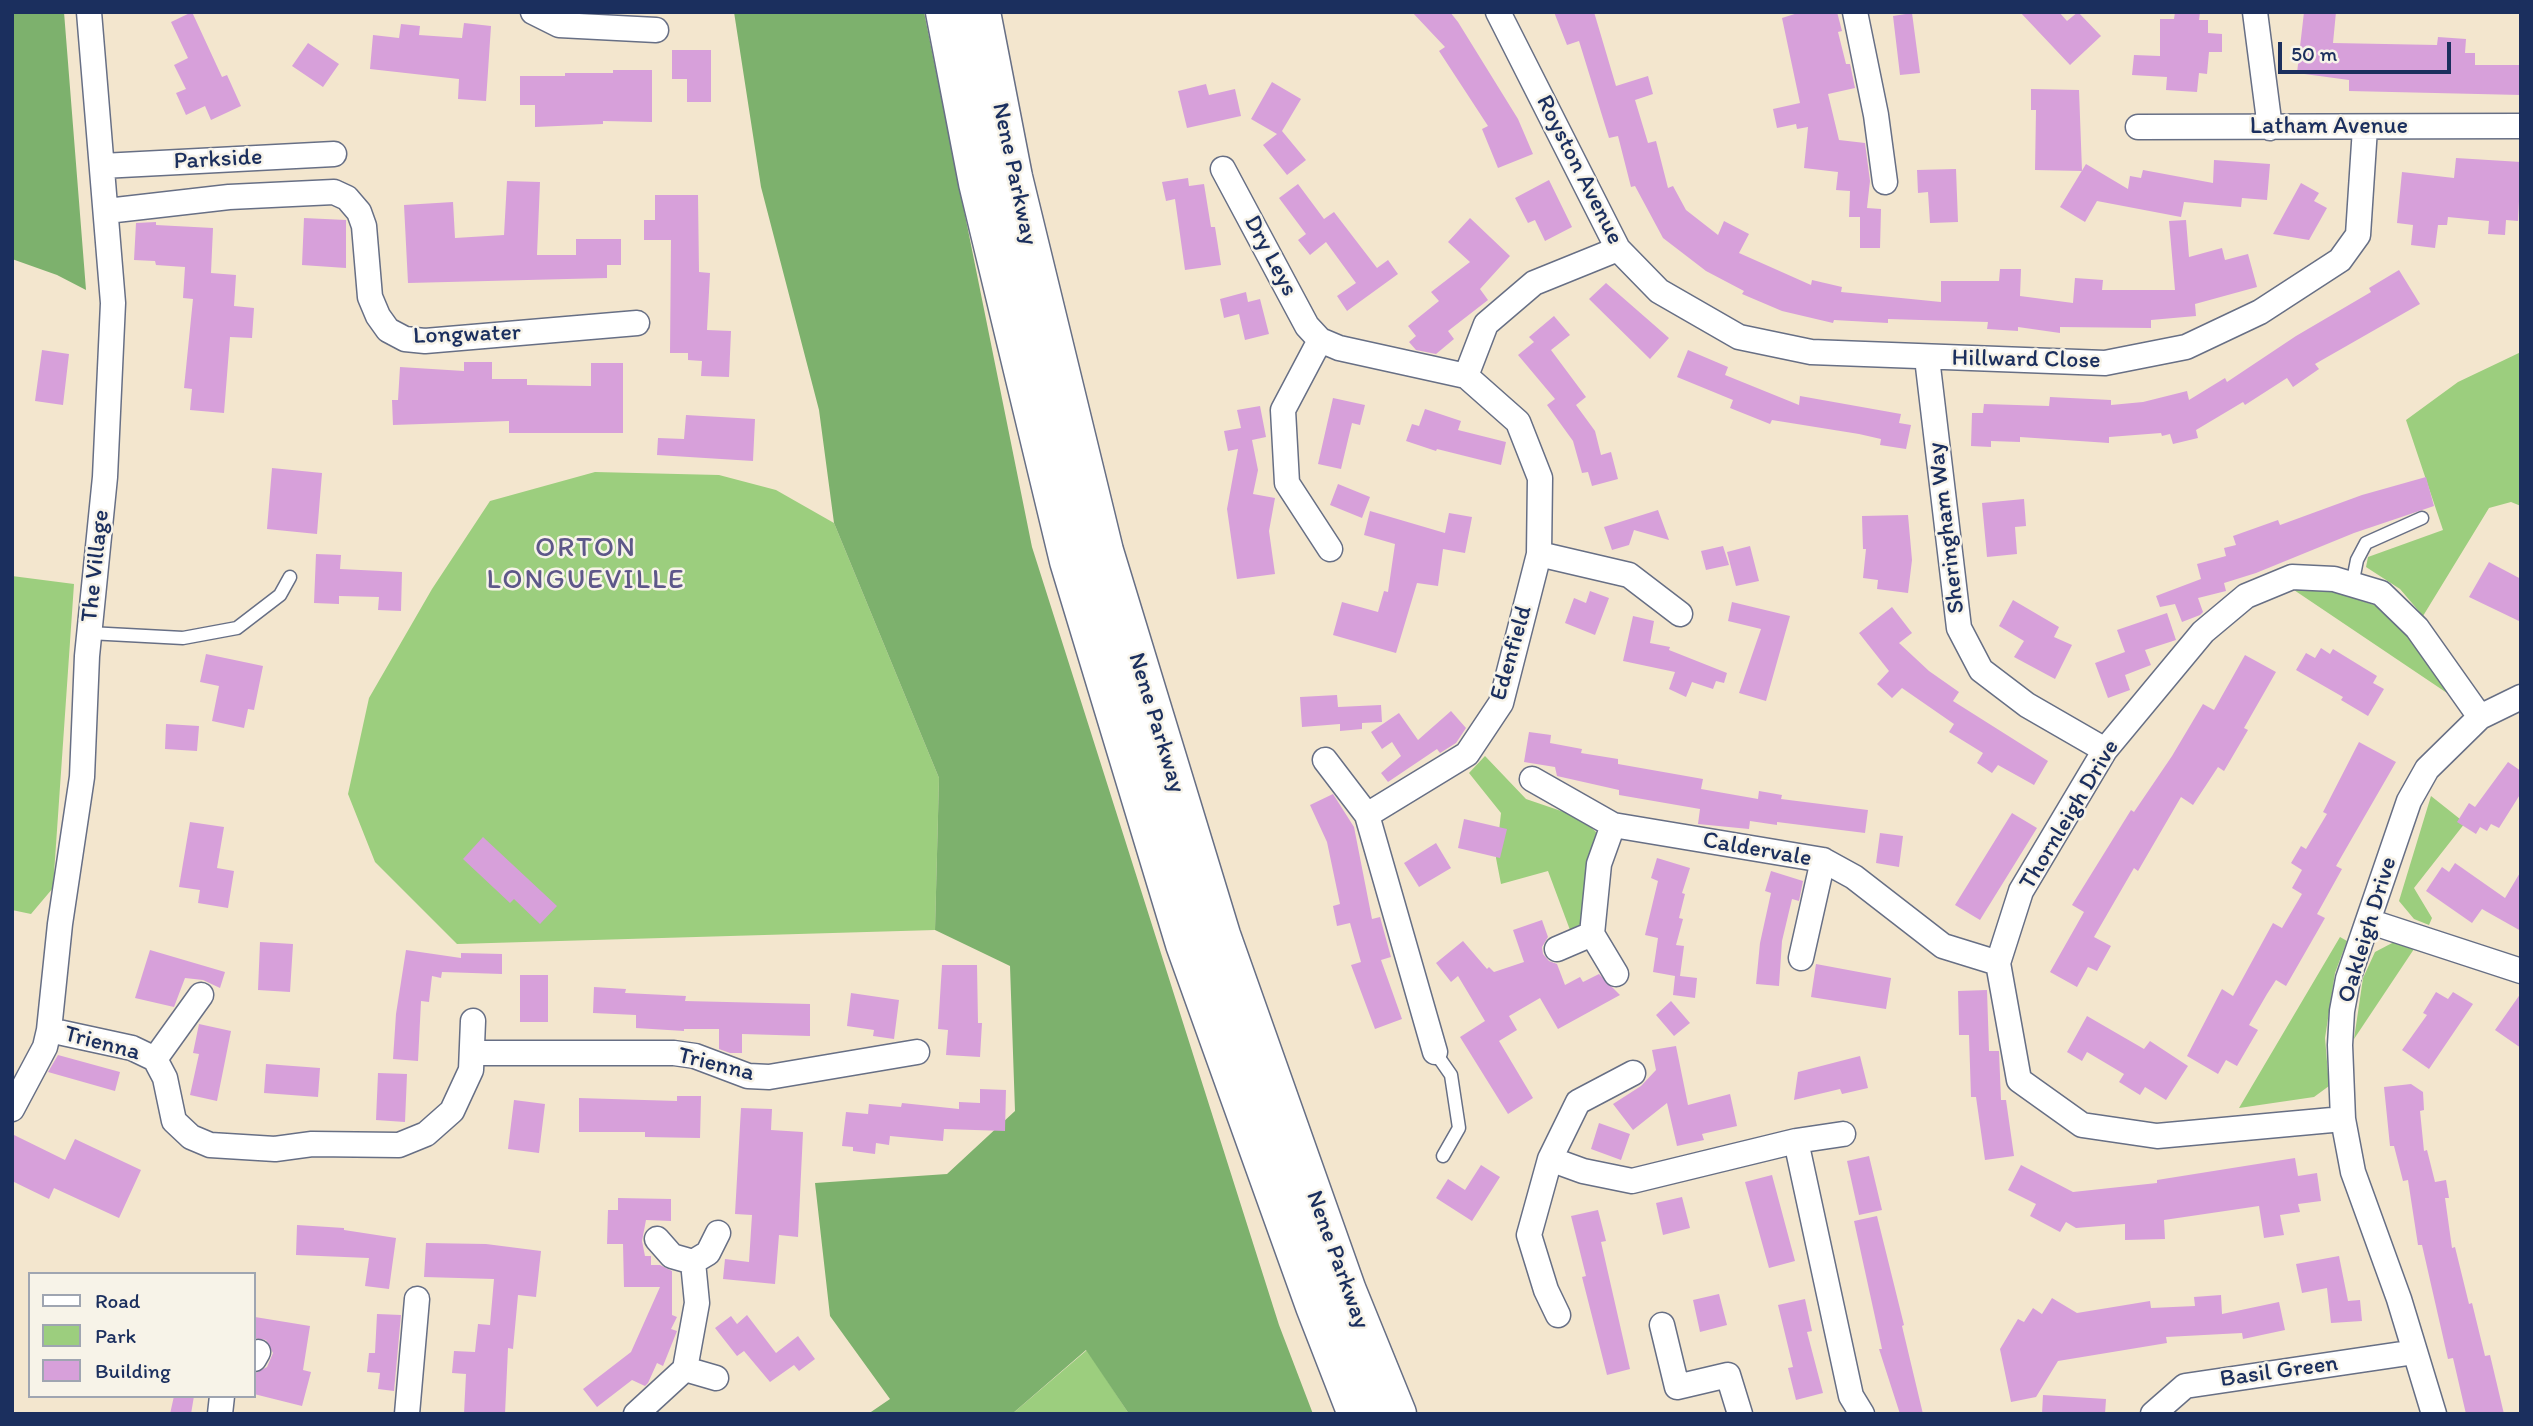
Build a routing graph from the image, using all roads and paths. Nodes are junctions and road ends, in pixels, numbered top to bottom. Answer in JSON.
{"nodes":[{"id":1,"x":89,"y":12,"type":"edge"},
{"id":2,"x":533,"y":12,"type":"edge"},
{"id":3,"x":945,"y":12,"type":"edge"},
{"id":4,"x":981,"y":12,"type":"edge"},
{"id":5,"x":1498,"y":12,"type":"edge"},
{"id":6,"x":1855,"y":12,"type":"edge"},
{"id":7,"x":2255,"y":12,"type":"edge"},
{"id":8,"x":656,"y":30,"type":"dead end"},
{"id":9,"x":2521,"y":126,"type":"edge"},
{"id":10,"x":2138,"y":127,"type":"dead end"},
{"id":11,"x":2270,"y":128,"type":"junction"},
{"id":12,"x":2365,"y":128,"type":"junction"},
{"id":13,"x":334,"y":154,"type":"dead end"},
{"id":14,"x":102,"y":166,"type":"junction"},
{"id":15,"x":1223,"y":169,"type":"dead end"},
{"id":16,"x":1885,"y":182,"type":"dead end"},
{"id":17,"x":107,"y":211,"type":"junction"},
{"id":18,"x":1618,"y":248,"type":"junction"},
{"id":19,"x":637,"y":323,"type":"dead end"},
{"id":20,"x":1320,"y":341,"type":"junction"},
{"id":21,"x":1927,"y":359,"type":"junction"},
{"id":22,"x":1466,"y":376,"type":"junction"},
{"id":23,"x":2422,"y":518,"type":"dead end"},
{"id":24,"x":1330,"y":549,"type":"dead end"},
{"id":25,"x":1539,"y":554,"type":"junction"},
{"id":26,"x":290,"y":577,"type":"dead end"},
{"id":27,"x":2352,"y":585,"type":"junction"},
{"id":28,"x":1680,"y":614,"type":"dead end"},
{"id":29,"x":89,"y":633,"type":"junction"},
{"id":30,"x":2521,"y":697,"type":"edge"},
{"id":31,"x":2480,"y":717,"type":"junction"},
{"id":32,"x":2105,"y":750,"type":"junction"},
{"id":33,"x":1325,"y":760,"type":"dead end"},
{"id":34,"x":1532,"y":779,"type":"dead end"},
{"id":35,"x":1367,"y":815,"type":"junction"},
{"id":36,"x":1613,"y":825,"type":"junction"},
{"id":37,"x":1823,"y":860,"type":"junction"},
{"id":38,"x":2368,"y":921,"type":"junction"},
{"id":39,"x":1592,"y":933,"type":"junction"},
{"id":40,"x":1557,"y":949,"type":"dead end"},
{"id":41,"x":1801,"y":958,"type":"dead end"},
{"id":42,"x":1998,"y":964,"type":"junction"},
{"id":43,"x":2521,"y":971,"type":"edge"},
{"id":44,"x":1616,"y":974,"type":"dead end"},
{"id":45,"x":201,"y":995,"type":"dead end"},
{"id":46,"x":473,"y":1021,"type":"dead end"},
{"id":47,"x":48,"y":1030,"type":"junction"},
{"id":48,"x":917,"y":1052,"type":"dead end"},
{"id":49,"x":1435,"y":1052,"type":"joint"},
{"id":50,"x":472,"y":1054,"type":"junction"},
{"id":51,"x":155,"y":1059,"type":"junction"},
{"id":52,"x":1633,"y":1073,"type":"dead end"},
{"id":53,"x":12,"y":1109,"type":"edge"},
{"id":54,"x":2343,"y":1119,"type":"junction"},
{"id":55,"x":1843,"y":1134,"type":"dead end"},
{"id":56,"x":1796,"y":1141,"type":"junction"},
{"id":57,"x":1443,"y":1156,"type":"dead end"},
{"id":58,"x":1550,"y":1159,"type":"junction"},
{"id":59,"x":718,"y":1233,"type":"dead end"},
{"id":60,"x":656,"y":1239,"type":"dead end"},
{"id":61,"x":693,"y":1262,"type":"junction"},
{"id":62,"x":417,"y":1299,"type":"dead end"},
{"id":63,"x":1558,"y":1315,"type":"dead end"},
{"id":64,"x":1662,"y":1325,"type":"dead end"},
{"id":65,"x":2415,"y":1352,"type":"junction"},
{"id":66,"x":685,"y":1369,"type":"junction"},
{"id":67,"x":716,"y":1378,"type":"dead end"},
{"id":68,"x":407,"y":1414,"type":"edge"},
{"id":69,"x":636,"y":1414,"type":"edge"},
{"id":70,"x":1357,"y":1414,"type":"edge"},
{"id":71,"x":1397,"y":1414,"type":"edge"},
{"id":72,"x":1740,"y":1414,"type":"edge"},
{"id":73,"x":1861,"y":1414,"type":"edge"},
{"id":74,"x":2152,"y":1414,"type":"edge"},
{"id":75,"x":2434,"y":1414,"type":"edge"}],
"edges":[{"from":1,"to":14,"type":"street","name":"The Village"},
{"from":2,"to":8,"type":"street"},
{"from":3,"to":70,"type":"highway","name":"Nene Parkway"},
{"from":4,"to":71,"type":"highway","name":"Nene Parkway"},
{"from":5,"to":18,"type":"street","name":"Royston Avenue"},
{"from":6,"to":16,"type":"street"},
{"from":7,"to":11,"type":"street"},
{"from":9,"to":12,"type":"street","name":"Latham Avenue"},
{"from":10,"to":11,"type":"street","name":"Latham Avenue"},
{"from":11,"to":12,"type":"street","name":"Latham Avenue"},
{"from":12,"to":21,"type":"street","name":"Hillward Close"},
{"from":13,"to":14,"type":"street","name":"Parkside"},
{"from":14,"to":17,"type":"street","name":"The Village"},
{"from":15,"to":20,"type":"street","name":"Dry Leys"},
{"from":17,"to":19,"type":"street","name":"Longwater"},
{"from":17,"to":29,"type":"street","name":"The Village"},
{"from":18,"to":21,"type":"street","name":"Royston Avenue"},
{"from":18,"to":22,"type":"street"},
{"from":20,"to":22,"type":"street"},
{"from":20,"to":24,"type":"street"},
{"from":21,"to":32,"type":"street","name":"Sheringham Way"},
{"from":22,"to":25,"type":"street"},
{"from":23,"to":27,"type":"lane"},
{"from":25,"to":28,"type":"street"},
{"from":25,"to":35,"type":"street","name":"Edenfield"},
{"from":26,"to":29,"type":"lane"},
{"from":27,"to":31,"type":"street","name":"Thornleigh Drive"},
{"from":27,"to":32,"type":"street","name":"Thornleigh Drive"},
{"from":29,"to":47,"type":"street","name":"The Village"},
{"from":30,"to":31,"type":"street","name":"Oakleigh Drive"},
{"from":31,"to":38,"type":"street","name":"Oakleigh Drive"},
{"from":32,"to":42,"type":"street","name":"Thornleigh Drive"},
{"from":33,"to":35,"type":"street"},
{"from":34,"to":36,"type":"street","name":"Caldervale"},
{"from":35,"to":49,"type":"street"},
{"from":36,"to":37,"type":"street","name":"Caldervale"},
{"from":36,"to":39,"type":"street"},
{"from":37,"to":41,"type":"street"},
{"from":37,"to":42,"type":"street","name":"Caldervale"},
{"from":38,"to":43,"type":"street"},
{"from":38,"to":54,"type":"street","name":"Oakleigh Drive"},
{"from":39,"to":40,"type":"street"},
{"from":39,"to":44,"type":"street"},
{"from":42,"to":54,"type":"street","name":"Thornleigh Drive"},
{"from":45,"to":51,"type":"street","name":"Trienna"},
{"from":46,"to":50,"type":"street","name":"Trienna"},
{"from":47,"to":51,"type":"street","name":"Trienna"},
{"from":47,"to":53,"type":"street","name":"The Village"},
{"from":48,"to":50,"type":"street","name":"Trienna"},
{"from":49,"to":57,"type":"lane"},
{"from":50,"to":51,"type":"street","name":"Trienna"},
{"from":52,"to":58,"type":"street"},
{"from":54,"to":65,"type":"street","name":"Oakleigh Drive"},
{"from":55,"to":56,"type":"street"},
{"from":56,"to":58,"type":"street"},
{"from":56,"to":73,"type":"street"},
{"from":58,"to":63,"type":"street"},
{"from":59,"to":61,"type":"street"},
{"from":60,"to":61,"type":"street"},
{"from":61,"to":66,"type":"street"},
{"from":62,"to":68,"type":"street"},
{"from":64,"to":72,"type":"street"},
{"from":65,"to":74,"type":"street","name":"Basil Green"},
{"from":65,"to":75,"type":"street","name":"Oakleigh Drive"},
{"from":66,"to":67,"type":"street"},
{"from":66,"to":69,"type":"street"}]}
